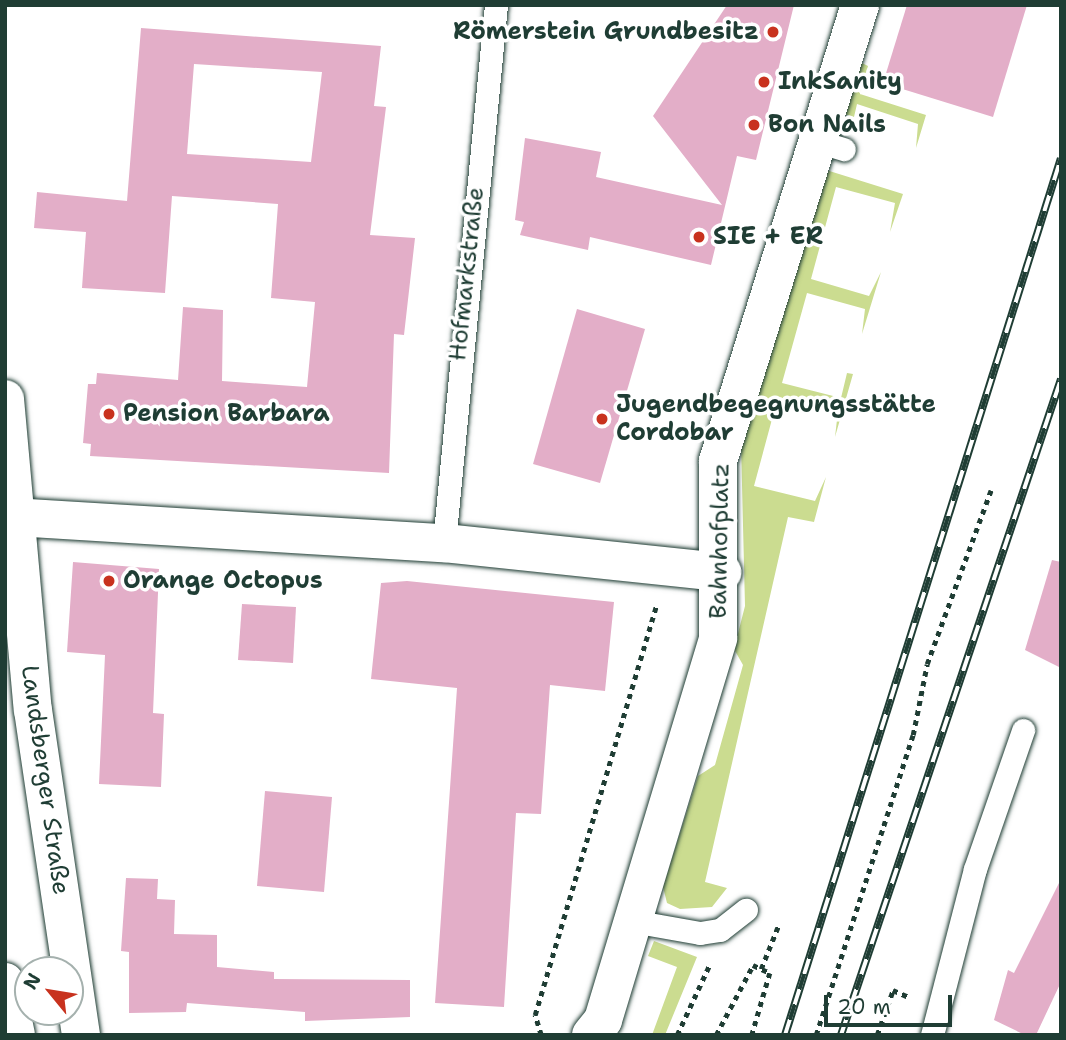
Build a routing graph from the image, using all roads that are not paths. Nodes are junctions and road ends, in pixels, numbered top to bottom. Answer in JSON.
{"nodes":[{"id":1,"x":496,"y":5,"type":"edge"},
{"id":2,"x":860,"y":5,"type":"edge"},
{"id":3,"x":5,"y":399,"type":"edge"},
{"id":4,"x":14,"y":517,"type":"junction"},
{"id":5,"x":444,"y":543,"type":"junction"},
{"id":6,"x":722,"y":572,"type":"junction"},
{"id":7,"x":19,"y":712,"type":"edge"},
{"id":8,"x":1023,"y":730,"type":"dead end"},
{"id":9,"x":746,"y":910,"type":"dead end"},
{"id":10,"x":632,"y":921,"type":"junction"},
{"id":11,"x":6,"y":988,"type":"edge"},
{"id":12,"x":16,"y":1035,"type":"edge"},
{"id":13,"x":81,"y":1035,"type":"edge"},
{"id":14,"x":591,"y":1035,"type":"edge"},
{"id":15,"x":932,"y":1035,"type":"edge"}],
"edges":[{"from":1,"to":5,"type":"lane","name":"Hofmarkstraße"},
{"from":2,"to":6,"type":"street","name":"Bahnhofplatz"},
{"from":3,"to":4,"type":"street","name":"Landsberger Straße"},
{"from":4,"to":5,"type":"street"},
{"from":4,"to":7,"type":"street","name":"Landsberger Straße"},
{"from":5,"to":6,"type":"street"},
{"from":6,"to":10,"type":"street","name":"Bahnhofplatz"},
{"from":7,"to":13,"type":"street","name":"Landsberger Straße"},
{"from":8,"to":15,"type":"lane"},
{"from":9,"to":10,"type":"lane"},
{"from":10,"to":14,"type":"street","name":"Bahnhofplatz"},
{"from":11,"to":12,"type":"street"}]}
